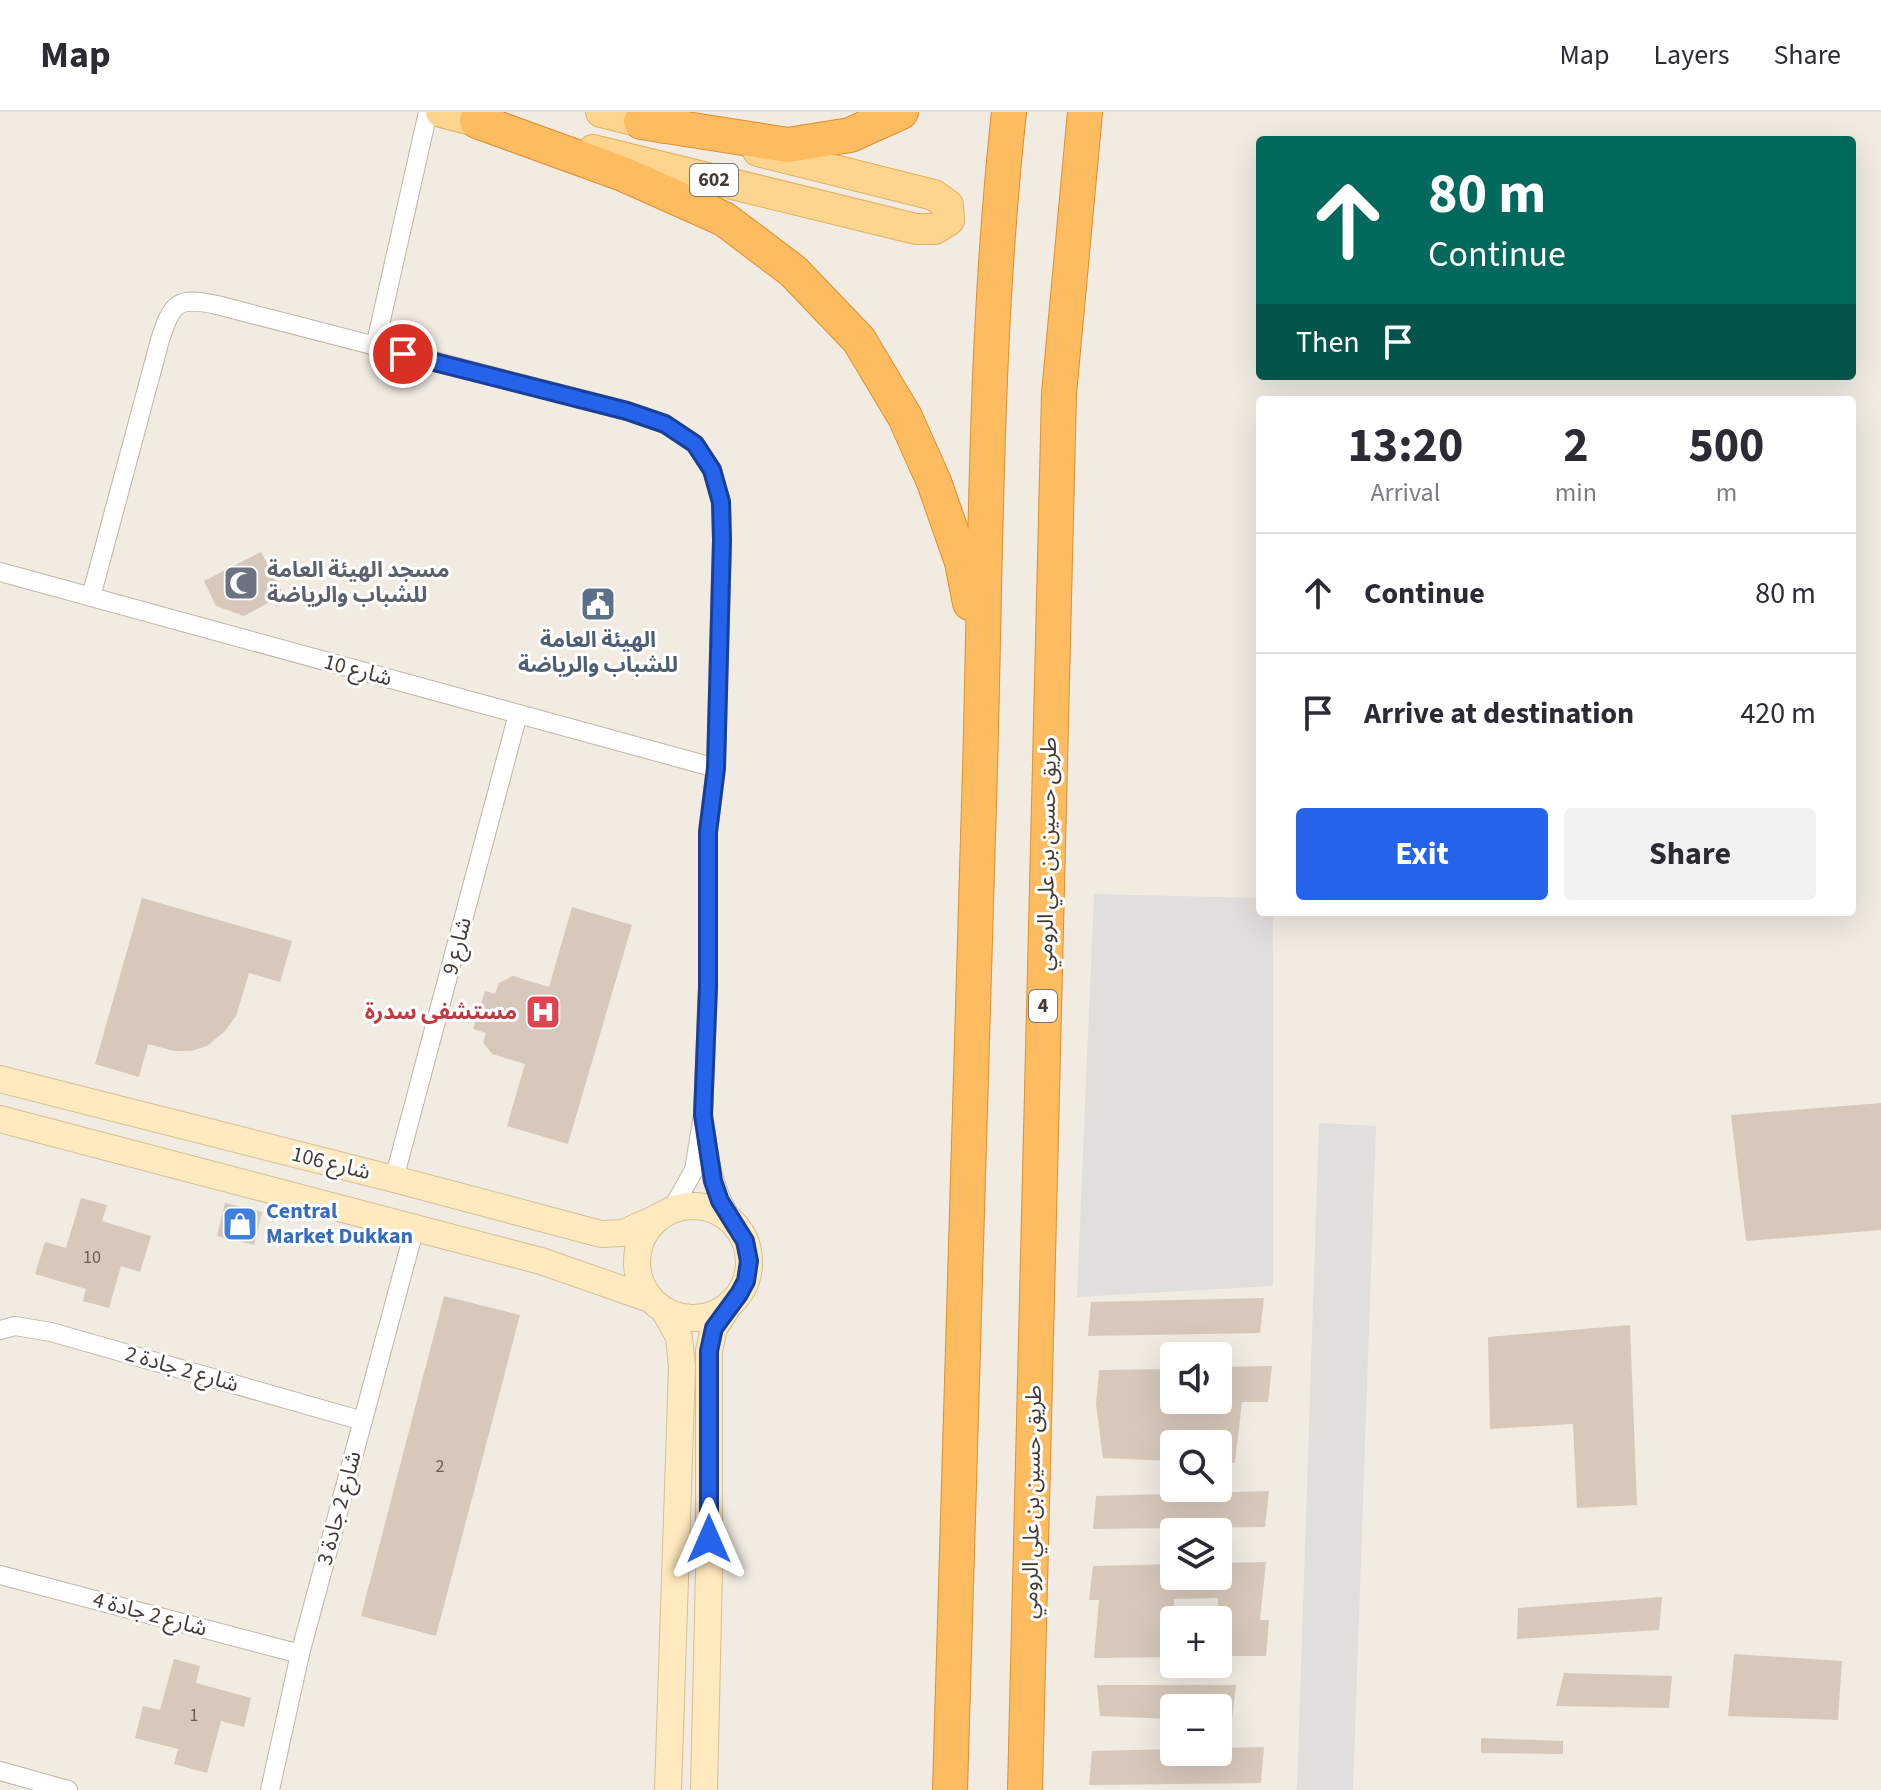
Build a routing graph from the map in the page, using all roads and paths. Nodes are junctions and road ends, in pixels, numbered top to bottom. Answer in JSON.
{"nodes":[{"id":1,"x":428,"y":112,"type":"edge"},
{"id":2,"x":441,"y":112,"type":"edge"},
{"id":3,"x":601,"y":112,"type":"edge"},
{"id":4,"x":901,"y":112,"type":"edge"},
{"id":5,"x":1009,"y":112,"type":"edge"},
{"id":6,"x":1085,"y":112,"type":"edge"},
{"id":7,"x":477,"y":121,"type":"junction"},
{"id":8,"x":641,"y":122,"type":"junction"},
{"id":9,"x":375,"y":347,"type":"junction"},
{"id":10,"x":0,"y":572,"type":"edge"},
{"id":11,"x":91,"y":597,"type":"junction"},
{"id":12,"x":982,"y":674,"type":"junction"},
{"id":13,"x":518,"y":714,"type":"junction"},
{"id":14,"x":716,"y":768,"type":"junction"},
{"id":15,"x":0,"y":1079,"type":"edge"},
{"id":16,"x":703,"y":1115,"type":"junction"},
{"id":17,"x":0,"y":1119,"type":"edge"},
{"id":18,"x":394,"y":1179,"type":"junction"},
{"id":19,"x":666,"y":1213,"type":"junction"},
{"id":20,"x":525,"y":1214,"type":"junction"},
{"id":21,"x":736,"y":1225,"type":"junction"},
{"id":22,"x":415,"y":1227,"type":"junction"},
{"id":23,"x":508,"y":1252,"type":"junction"},
{"id":24,"x":657,"y":1304,"type":"junction"},
{"id":25,"x":729,"y":1305,"type":"junction"},
{"id":26,"x":0,"y":1330,"type":"edge"},
{"id":27,"x":363,"y":1421,"type":"junction"},
{"id":28,"x":0,"y":1575,"type":"edge"},
{"id":29,"x":300,"y":1654,"type":"junction"},
{"id":30,"x":0,"y":1771,"type":"edge"},
{"id":31,"x":68,"y":1790,"type":"edge"},
{"id":32,"x":270,"y":1790,"type":"edge"},
{"id":33,"x":668,"y":1790,"type":"edge"},
{"id":34,"x":704,"y":1790,"type":"edge"},
{"id":35,"x":950,"y":1790,"type":"edge"},
{"id":36,"x":1025,"y":1790,"type":"edge"}],
"edges":[{"from":1,"to":9,"type":"street"},
{"from":2,"to":7,"type":"main road","number":"602"},
{"from":3,"to":8,"type":"main road","number":"602"},
{"from":4,"to":8,"type":"highway"},
{"from":5,"to":12,"type":"highway"},
{"from":6,"to":36,"type":"highway","name":"طريق حسين بن علي الرومي","number":"4"},
{"from":7,"to":8,"type":"main road","number":"602"},
{"from":7,"to":12,"type":"highway"},
{"from":9,"to":11,"type":"street"},
{"from":9,"to":14,"type":"street"},
{"from":10,"to":11,"type":"street","name":"شارع 10"},
{"from":11,"to":13,"type":"street","name":"شارع 10"},
{"from":12,"to":35,"type":"highway"},
{"from":13,"to":14,"type":"street","name":"شارع 10"},
{"from":13,"to":18,"type":"street","name":"شارع 9"},
{"from":14,"to":16,"type":"street"},
{"from":15,"to":18,"type":"street","name":"شارع 106"},
{"from":16,"to":19,"type":"street"},
{"from":16,"to":21,"type":"street"},
{"from":17,"to":22,"type":"street","name":"شارع 106"},
{"from":18,"to":20,"type":"street","name":"شارع 106"},
{"from":19,"to":20,"type":"street","name":"شارع 106"},
{"from":19,"to":21,"type":"street"},
{"from":19,"to":24,"type":"street"},
{"from":20,"to":23,"type":"street"},
{"from":21,"to":25,"type":"street"},
{"from":22,"to":23,"type":"street","name":"شارع 106"},
{"from":22,"to":27,"type":"street","name":"شارع 2 جادة 3"},
{"from":23,"to":24,"type":"street","name":"شارع 106"},
{"from":24,"to":25,"type":"street"},
{"from":24,"to":33,"type":"street"},
{"from":25,"to":34,"type":"street"},
{"from":26,"to":27,"type":"street","name":"شارع 2 جادة 2"},
{"from":27,"to":29,"type":"street","name":"شارع 2 جادة 3"},
{"from":28,"to":29,"type":"street","name":"شارع 2 جادة 4"},
{"from":29,"to":32,"type":"street","name":"شارع 2 جادة 3"},
{"from":30,"to":31,"type":"street"}]}
